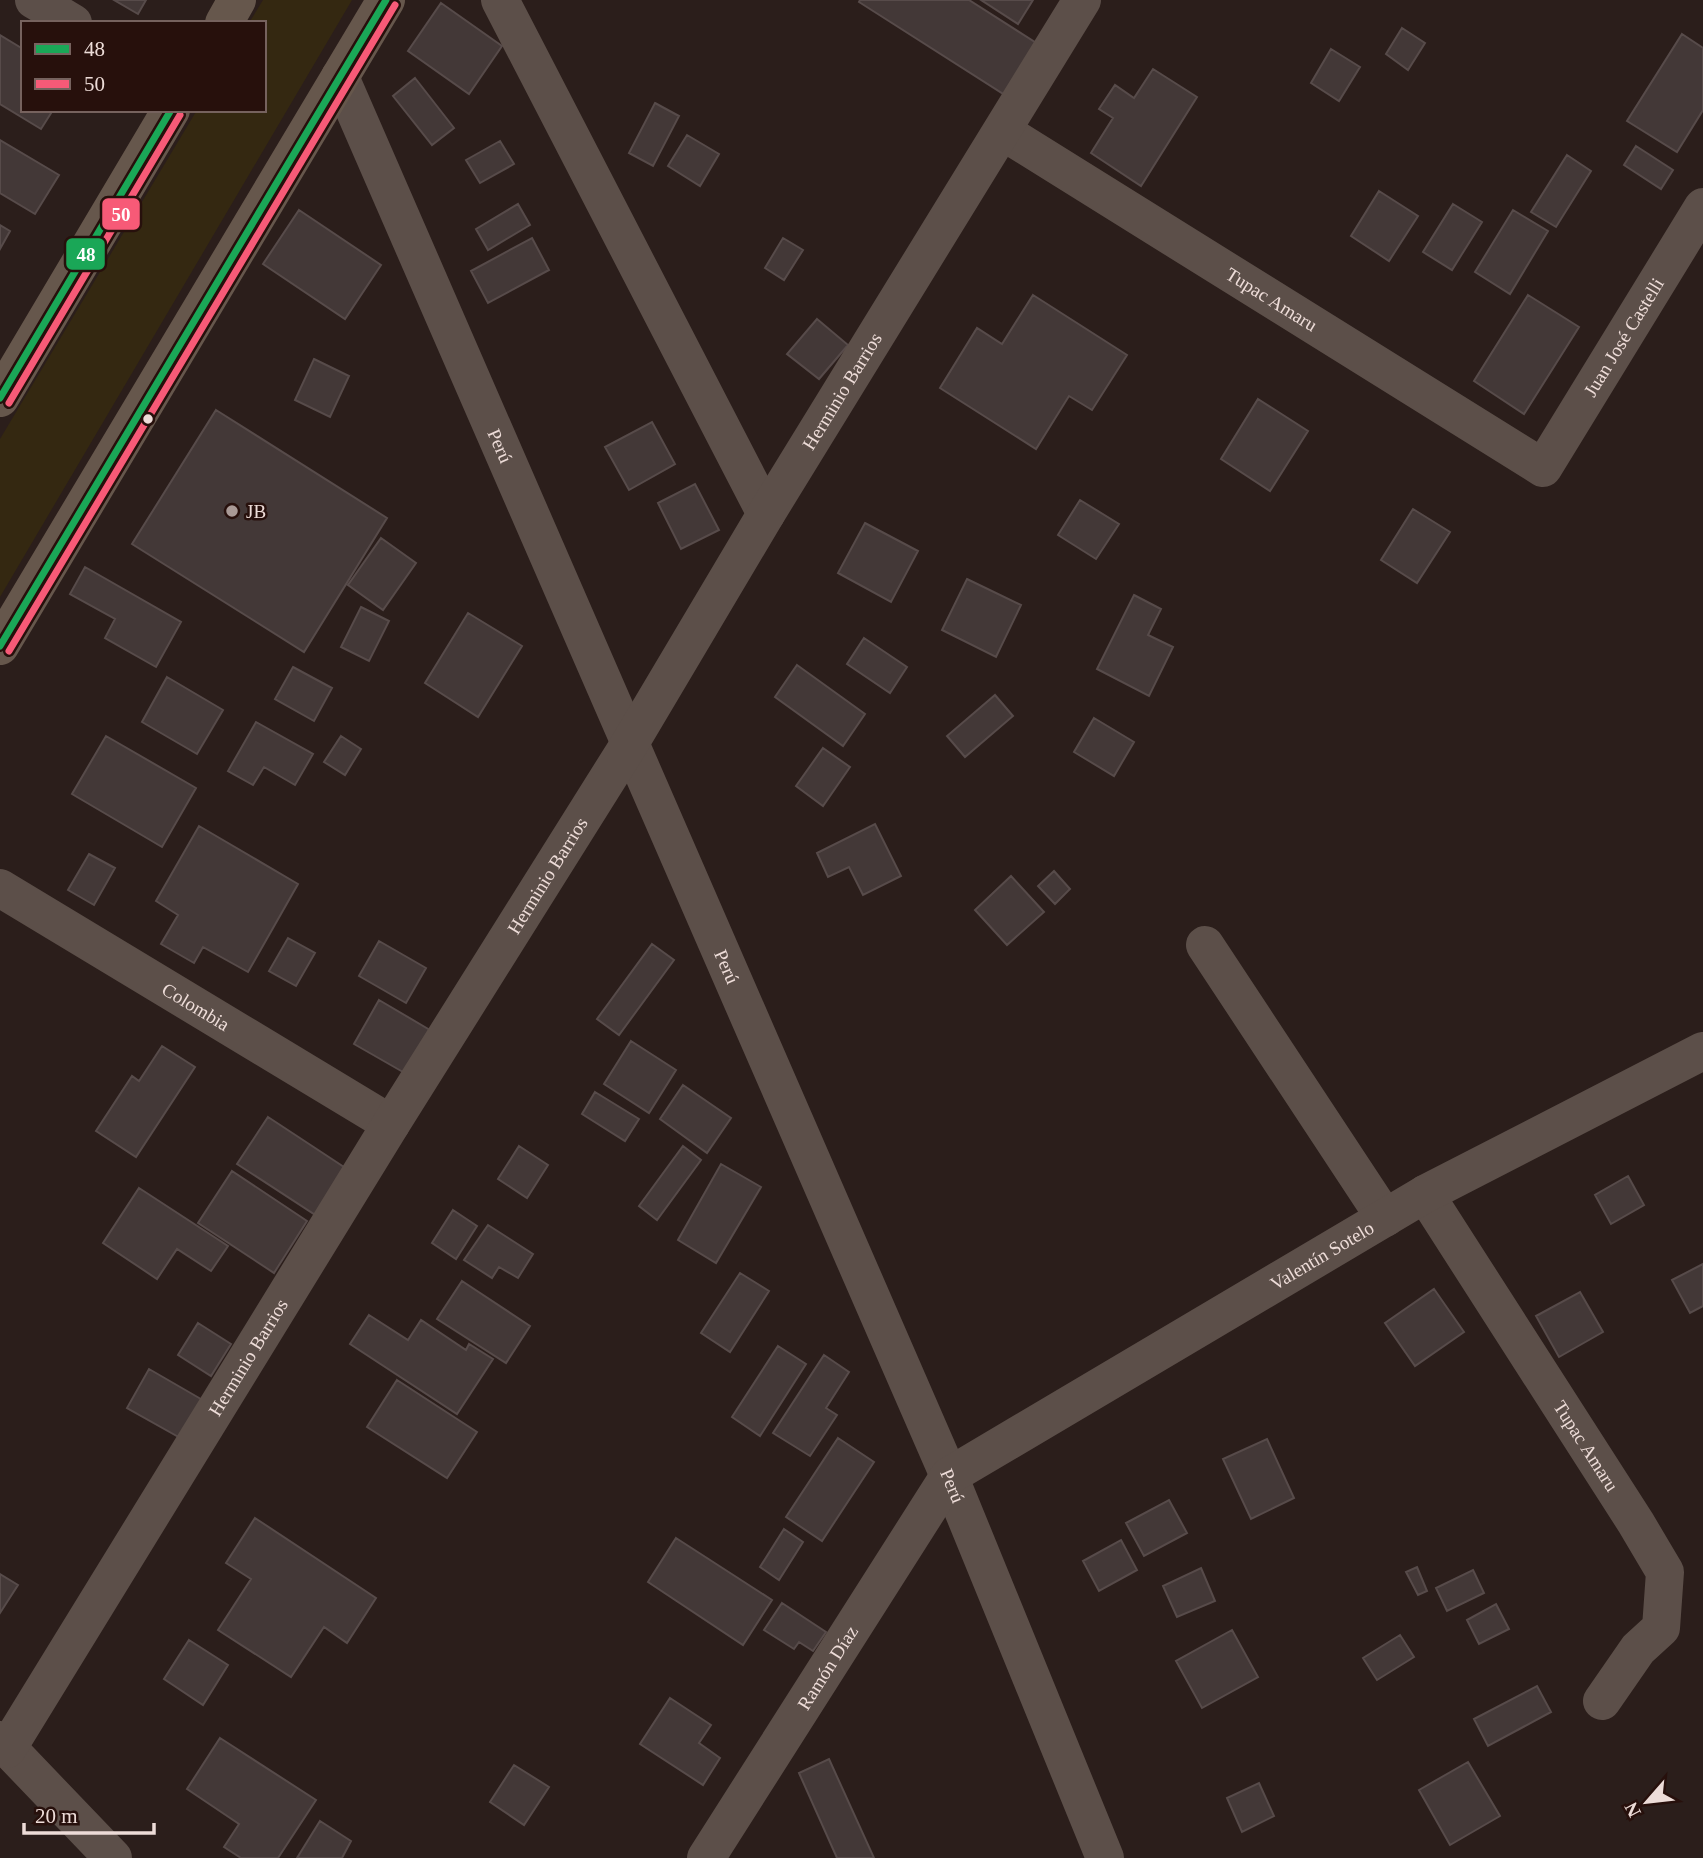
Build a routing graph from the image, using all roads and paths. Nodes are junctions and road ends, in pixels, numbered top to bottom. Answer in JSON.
{"nodes":[{"id":1,"x":34,"y":0,"type":"edge"},
{"id":2,"x":237,"y":0,"type":"edge"},
{"id":3,"x":386,"y":0,"type":"edge"},
{"id":4,"x":500,"y":0,"type":"edge"},
{"id":5,"x":1082,"y":0,"type":"edge"},
{"id":6,"x":70,"y":21,"type":"edge"},
{"id":7,"x":224,"y":21,"type":"edge"},
{"id":8,"x":340,"y":77,"type":"junction"},
{"id":9,"x":170,"y":112,"type":"edge"},
{"id":10,"x":1002,"y":131,"type":"junction"},
{"id":11,"x":1703,"y":207,"type":"edge"},
{"id":12,"x":0,"y":398,"type":"edge"},
{"id":13,"x":1543,"y":468,"type":"joint"},
{"id":14,"x":766,"y":514,"type":"junction"},
{"id":15,"x":0,"y":646,"type":"edge"},
{"id":16,"x":630,"y":743,"type":"junction"},
{"id":17,"x":0,"y":888,"type":"edge"},
{"id":18,"x":1205,"y":945,"type":"dead end"},
{"id":19,"x":1703,"y":1051,"type":"edge"},
{"id":20,"x":391,"y":1124,"type":"junction"},
{"id":21,"x":1425,"y":1194,"type":"junction"},
{"id":22,"x":1385,"y":1218,"type":"junction"},
{"id":23,"x":948,"y":1476,"type":"junction"},
{"id":24,"x":1602,"y":1701,"type":"dead end"},
{"id":25,"x":4,"y":1744,"type":"edge"},
{"id":26,"x":113,"y":1858,"type":"edge"},
{"id":27,"x":706,"y":1858,"type":"edge"},
{"id":28,"x":1105,"y":1858,"type":"edge"}],
"edges":[{"from":1,"to":6,"type":"street"},
{"from":2,"to":7,"type":"main road"},
{"from":3,"to":8,"type":"main road"},
{"from":4,"to":14,"type":"street"},
{"from":5,"to":10,"type":"street","name":"Herminio Barrios"},
{"from":8,"to":15,"type":"main road"},
{"from":8,"to":16,"type":"street","name":"Perú"},
{"from":9,"to":12,"type":"main road"},
{"from":10,"to":13,"type":"street","name":"Tupac Amaru"},
{"from":10,"to":14,"type":"street","name":"Herminio Barrios"},
{"from":11,"to":13,"type":"street","name":"Juan José Castelli"},
{"from":14,"to":16,"type":"street","name":"Herminio Barrios"},
{"from":16,"to":20,"type":"street","name":"Herminio Barrios"},
{"from":16,"to":23,"type":"street","name":"Perú"},
{"from":17,"to":20,"type":"street","name":"Colombia"},
{"from":18,"to":22,"type":"street"},
{"from":19,"to":21,"type":"street","name":"Valentín Sotelo"},
{"from":20,"to":25,"type":"street","name":"Herminio Barrios"},
{"from":21,"to":22,"type":"street","name":"Valentín Sotelo"},
{"from":21,"to":24,"type":"street","name":"Tupac Amaru"},
{"from":22,"to":23,"type":"street","name":"Valentín Sotelo"},
{"from":23,"to":27,"type":"street","name":"Ramón Díaz"},
{"from":23,"to":28,"type":"street","name":"Perú"},
{"from":25,"to":26,"type":"street"}]}
